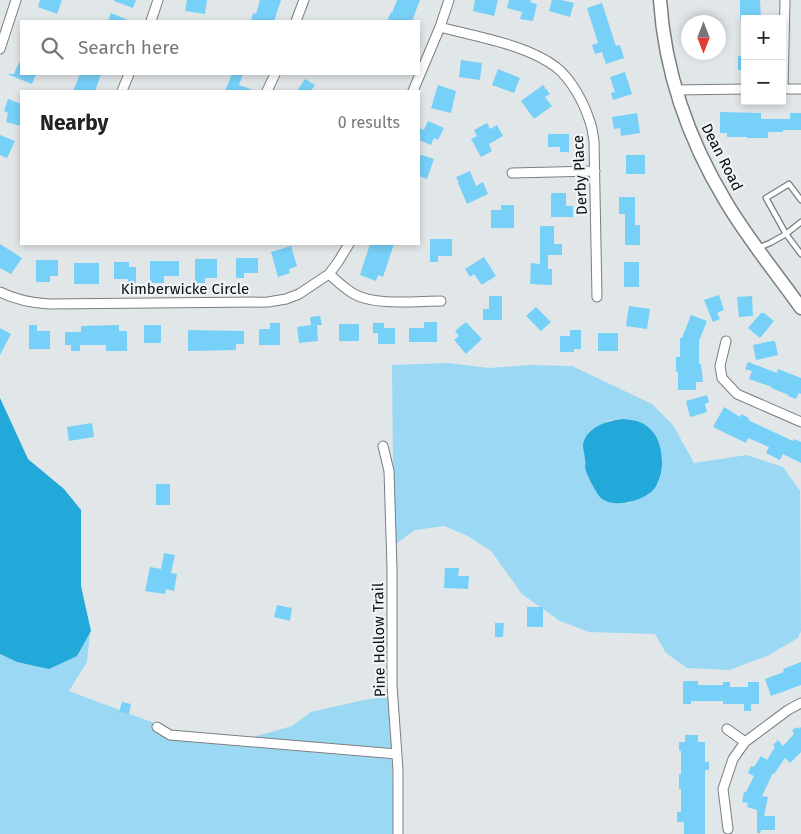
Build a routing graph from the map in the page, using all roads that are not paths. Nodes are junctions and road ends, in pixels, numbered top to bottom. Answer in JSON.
{"nodes":[{"id":1,"x":16,"y":0,"type":"edge"},
{"id":2,"x":158,"y":0,"type":"edge"},
{"id":3,"x":304,"y":0,"type":"edge"},
{"id":4,"x":450,"y":0,"type":"edge"},
{"id":5,"x":660,"y":0,"type":"edge"},
{"id":6,"x":785,"y":0,"type":"edge"},
{"id":7,"x":151,"y":20,"type":"edge"},
{"id":8,"x":296,"y":20,"type":"edge"},
{"id":9,"x":440,"y":27,"type":"junction"},
{"id":10,"x":0,"y":50,"type":"edge"},
{"id":11,"x":783,"y":60,"type":"edge"},
{"id":12,"x":420,"y":74,"type":"edge"},
{"id":13,"x":129,"y":75,"type":"edge"},
{"id":14,"x":275,"y":75,"type":"edge"},
{"id":15,"x":420,"y":75,"type":"edge"},
{"id":16,"x":741,"y":89,"type":"edge"},
{"id":17,"x":786,"y":89,"type":"edge"},
{"id":18,"x":801,"y":89,"type":"edge"},
{"id":19,"x":122,"y":90,"type":"edge"},
{"id":20,"x":267,"y":90,"type":"edge"},
{"id":21,"x":413,"y":90,"type":"edge"},
{"id":22,"x":675,"y":90,"type":"junction"},
{"id":23,"x":595,"y":172,"type":"junction"},
{"id":24,"x":512,"y":173,"type":"dead end"},
{"id":25,"x":801,"y":200,"type":"edge"},
{"id":26,"x":801,"y":222,"type":"edge"},
{"id":27,"x":786,"y":234,"type":"junction"},
{"id":28,"x":348,"y":245,"type":"edge"},
{"id":29,"x":757,"y":248,"type":"junction"},
{"id":30,"x":801,"y":254,"type":"edge"},
{"id":31,"x":329,"y":274,"type":"junction"},
{"id":32,"x":0,"y":292,"type":"edge"},
{"id":33,"x":597,"y":297,"type":"dead end"},
{"id":34,"x":441,"y":301,"type":"dead end"},
{"id":35,"x":801,"y":308,"type":"edge"},
{"id":36,"x":726,"y":341,"type":"dead end"},
{"id":37,"x":801,"y":422,"type":"edge"},
{"id":38,"x":383,"y":446,"type":"dead end"},
{"id":39,"x":801,"y":703,"type":"edge"},
{"id":40,"x":157,"y":727,"type":"dead end"},
{"id":41,"x":727,"y":729,"type":"dead end"},
{"id":42,"x":745,"y":742,"type":"junction"},
{"id":43,"x":396,"y":754,"type":"junction"},
{"id":44,"x":728,"y":829,"type":"dead end"},
{"id":45,"x":398,"y":834,"type":"edge"}],
"edges":[{"from":1,"to":10,"type":"street"},
{"from":2,"to":7,"type":"street"},
{"from":3,"to":8,"type":"street"},
{"from":4,"to":9,"type":"street"},
{"from":5,"to":22,"type":"main road","name":"Dean Road"},
{"from":6,"to":11,"type":"street"},
{"from":9,"to":12,"type":"street"},
{"from":9,"to":23,"type":"street","name":"Derby Place"},
{"from":13,"to":19,"type":"street"},
{"from":14,"to":20,"type":"street"},
{"from":15,"to":21,"type":"street"},
{"from":16,"to":22,"type":"street"},
{"from":17,"to":18,"type":"street"},
{"from":22,"to":29,"type":"main road","name":"Dean Road"},
{"from":23,"to":24,"type":"street"},
{"from":23,"to":33,"type":"street","name":"Derby Place"},
{"from":25,"to":27,"type":"lane"},
{"from":26,"to":27,"type":"lane"},
{"from":27,"to":29,"type":"lane"},
{"from":27,"to":30,"type":"lane"},
{"from":28,"to":31,"type":"street","name":"Kimberwicke Circle"},
{"from":29,"to":35,"type":"main road","name":"Dean Road"},
{"from":31,"to":32,"type":"street","name":"Kimberwicke Circle"},
{"from":31,"to":34,"type":"street"},
{"from":36,"to":37,"type":"street"},
{"from":38,"to":43,"type":"street","name":"Pine Hollow Trail"},
{"from":39,"to":42,"type":"street"},
{"from":40,"to":43,"type":"street"},
{"from":41,"to":42,"type":"street"},
{"from":42,"to":44,"type":"street"},
{"from":43,"to":45,"type":"street","name":"Pine Hollow Trail"}]}
